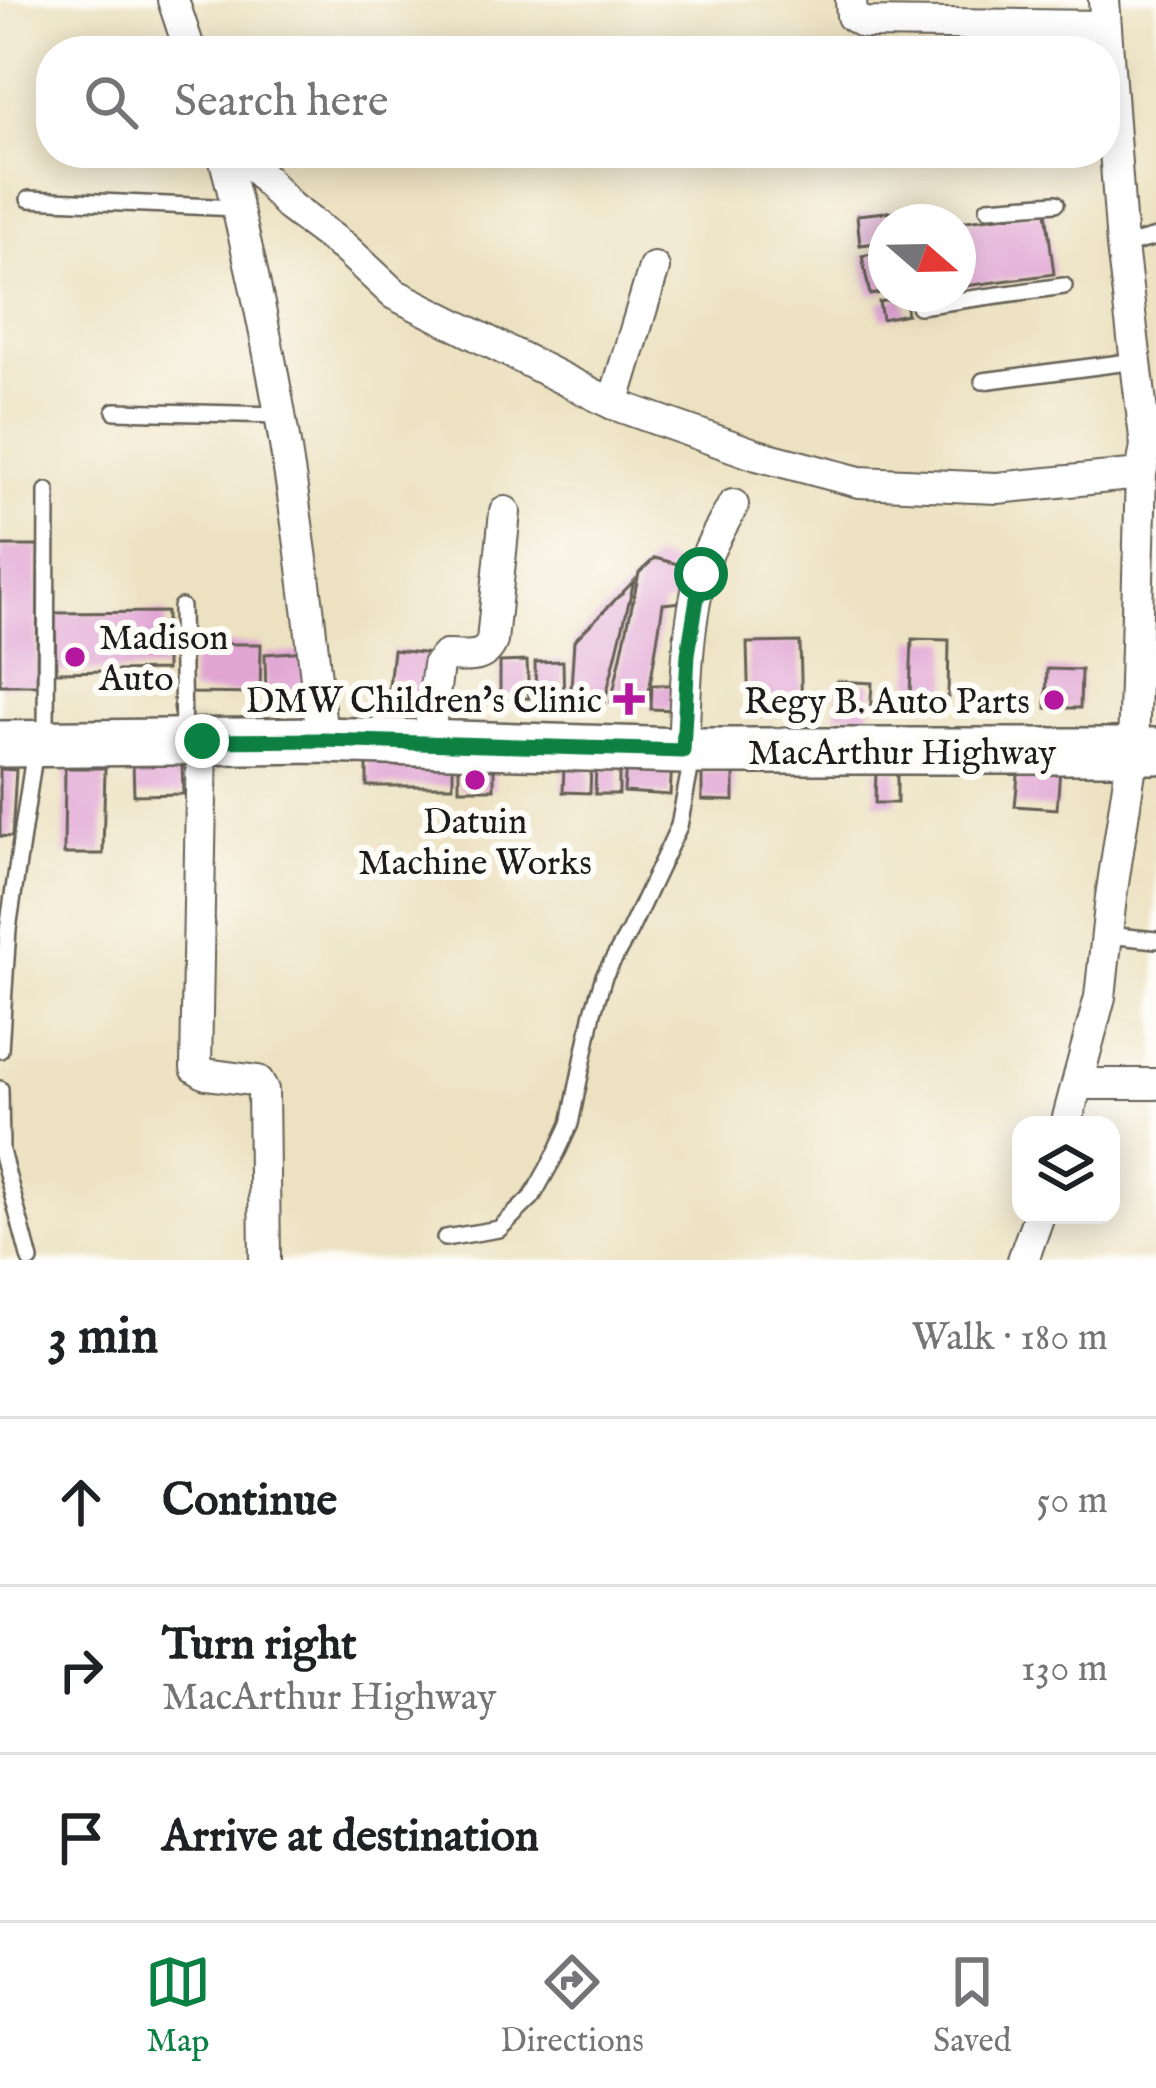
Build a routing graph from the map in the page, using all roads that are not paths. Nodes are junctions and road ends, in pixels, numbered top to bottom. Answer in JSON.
{"nodes":[{"id":1,"x":173,"y":0,"type":"edge"},
{"id":2,"x":850,"y":0,"type":"edge"},
{"id":3,"x":1104,"y":13,"type":"edge"},
{"id":4,"x":185,"y":36,"type":"edge"},
{"id":5,"x":227,"y":168,"type":"edge"},
{"id":6,"x":255,"y":168,"type":"edge"},
{"id":7,"x":1114,"y":168,"type":"edge"},
{"id":8,"x":29,"y":199,"type":"dead end"},
{"id":9,"x":1056,"y":203,"type":"dead end"},
{"id":10,"x":290,"y":207,"type":"junction"},
{"id":11,"x":238,"y":208,"type":"junction"},
{"id":12,"x":988,"y":208,"type":"dead end"},
{"id":13,"x":1156,"y":237,"type":"edge"},
{"id":14,"x":1122,"y":246,"type":"junction"},
{"id":15,"x":654,"y":268,"type":"dead end"},
{"id":16,"x":1064,"y":286,"type":"dead end"},
{"id":17,"x":976,"y":298,"type":"edge"},
{"id":18,"x":1136,"y":361,"type":"junction"},
{"id":19,"x":982,"y":381,"type":"dead end"},
{"id":20,"x":613,"y":404,"type":"junction"},
{"id":21,"x":115,"y":411,"type":"dead end"},
{"id":22,"x":281,"y":415,"type":"junction"},
{"id":23,"x":1148,"y":453,"type":"edge"},
{"id":24,"x":46,"y":490,"type":"dead end"},
{"id":25,"x":733,"y":505,"type":"dead end"},
{"id":26,"x":505,"y":512,"type":"dead end"},
{"id":27,"x":181,"y":607,"type":"dead end"},
{"id":28,"x":322,"y":740,"type":"junction"},
{"id":29,"x":193,"y":741,"type":"junction"},
{"id":30,"x":428,"y":743,"type":"junction"},
{"id":31,"x":28,"y":744,"type":"edge"},
{"id":32,"x":688,"y":751,"type":"junction"},
{"id":33,"x":1145,"y":751,"type":"edge"},
{"id":34,"x":1107,"y":935,"type":"junction"},
{"id":35,"x":1156,"y":940,"type":"edge"},
{"id":36,"x":0,"y":1050,"type":"edge"},
{"id":37,"x":1078,"y":1084,"type":"junction"},
{"id":38,"x":1156,"y":1084,"type":"edge"},
{"id":39,"x":0,"y":1089,"type":"edge"},
{"id":40,"x":1069,"y":1116,"type":"edge"},
{"id":41,"x":1037,"y":1224,"type":"edge"},
{"id":42,"x":445,"y":1238,"type":"dead end"},
{"id":43,"x":30,"y":1260,"type":"edge"},
{"id":44,"x":266,"y":1260,"type":"edge"},
{"id":45,"x":1023,"y":1260,"type":"edge"}],
"edges":[{"from":1,"to":4,"type":"street"},
{"from":2,"to":3,"type":"street"},
{"from":5,"to":11,"type":"street"},
{"from":6,"to":10,"type":"street"},
{"from":7,"to":14,"type":"street"},
{"from":8,"to":11,"type":"lane"},
{"from":9,"to":12,"type":"lane"},
{"from":10,"to":11,"type":"street"},
{"from":10,"to":20,"type":"street"},
{"from":11,"to":22,"type":"street"},
{"from":13,"to":14,"type":"lane"},
{"from":14,"to":18,"type":"street"},
{"from":15,"to":20,"type":"street"},
{"from":16,"to":17,"type":"lane"},
{"from":18,"to":19,"type":"lane"},
{"from":18,"to":23,"type":"street"},
{"from":20,"to":23,"type":"street"},
{"from":21,"to":22,"type":"lane"},
{"from":22,"to":28,"type":"street"},
{"from":23,"to":33,"type":"street"},
{"from":24,"to":31,"type":"lane"},
{"from":25,"to":32,"type":"street"},
{"from":26,"to":30,"type":"street"},
{"from":27,"to":29,"type":"lane"},
{"from":28,"to":29,"type":"main road","name":"MacArthur Highway"},
{"from":28,"to":30,"type":"main road","name":"MacArthur Highway"},
{"from":29,"to":31,"type":"main road","name":"MacArthur Highway"},
{"from":29,"to":44,"type":"street"},
{"from":30,"to":32,"type":"main road","name":"MacArthur Highway"},
{"from":31,"to":36,"type":"lane"},
{"from":32,"to":33,"type":"main road","name":"MacArthur Highway"},
{"from":32,"to":42,"type":"lane"},
{"from":33,"to":34,"type":"street"},
{"from":34,"to":35,"type":"lane"},
{"from":34,"to":37,"type":"street"},
{"from":37,"to":38,"type":"street"},
{"from":37,"to":40,"type":"street"},
{"from":39,"to":43,"type":"lane"},
{"from":41,"to":45,"type":"street"}]}
